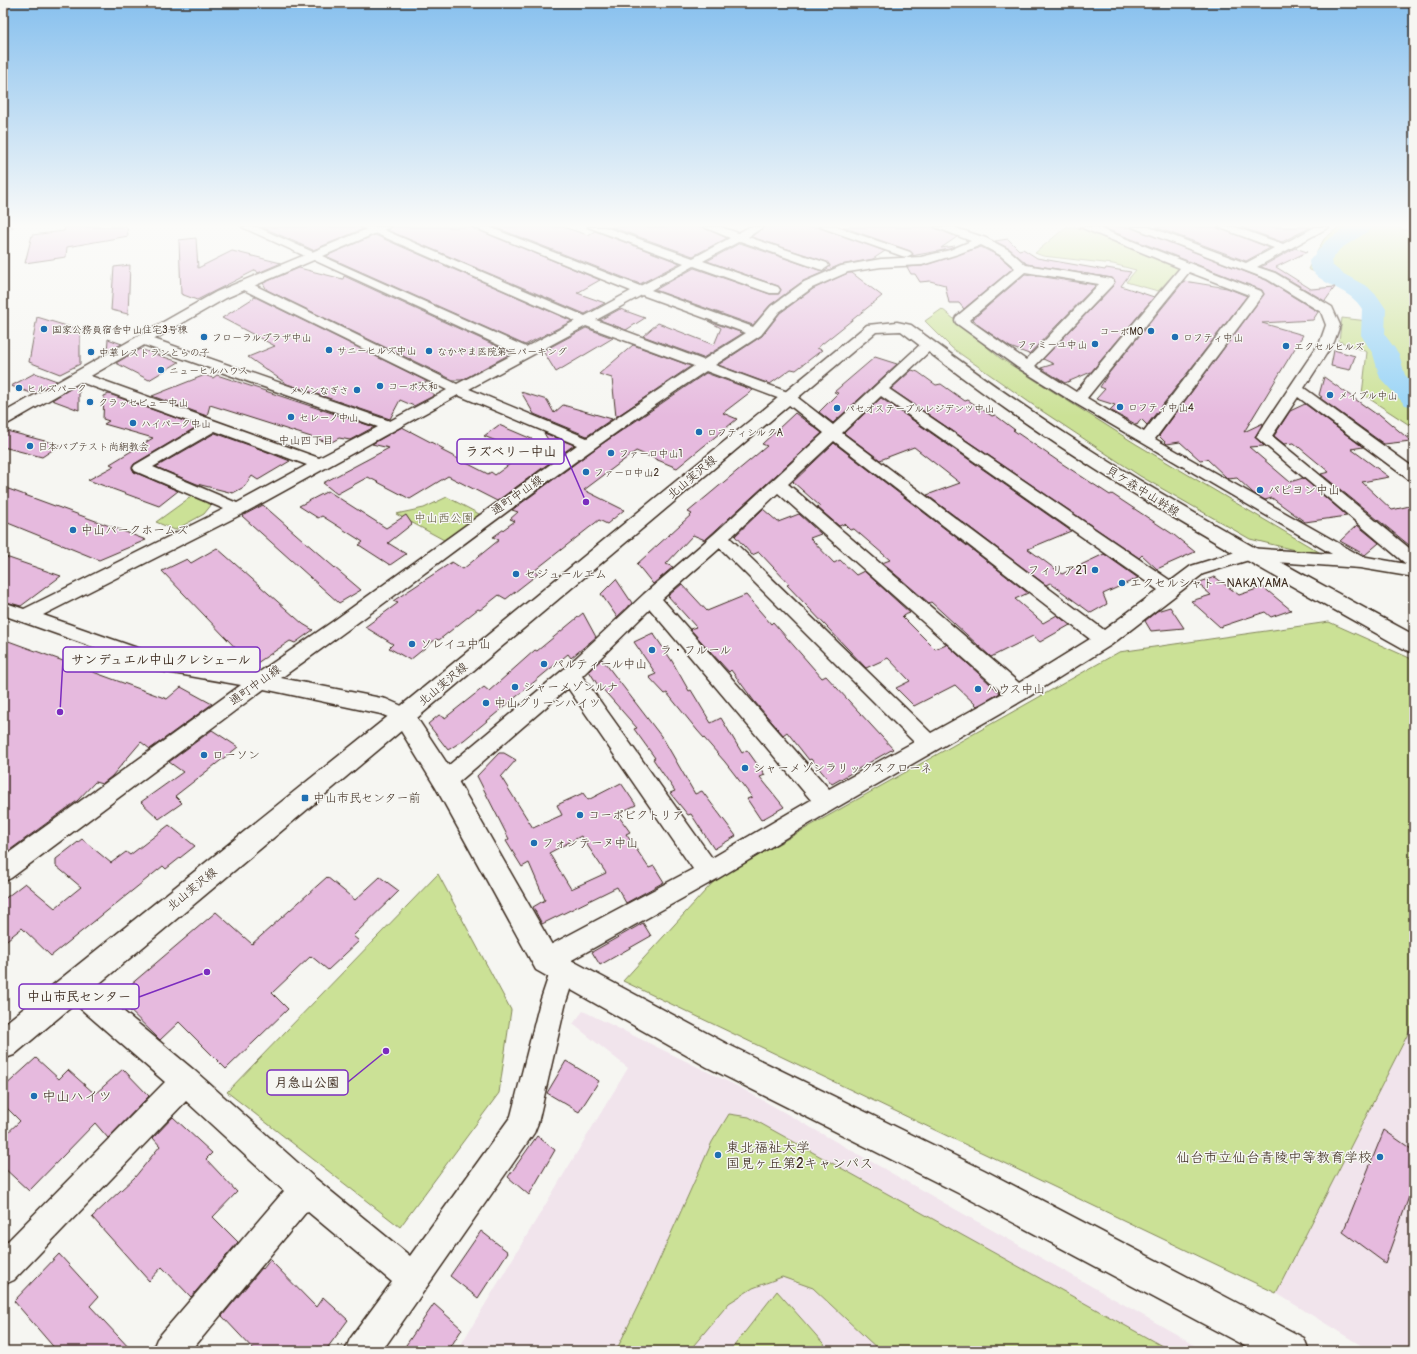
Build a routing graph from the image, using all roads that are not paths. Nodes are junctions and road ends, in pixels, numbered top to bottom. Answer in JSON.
{"nodes":[{"id":1,"x":232,"y":290,"type":"edge"},
{"id":2,"x":255,"y":290,"type":"edge"},
{"id":3,"x":388,"y":290,"type":"edge"},
{"id":4,"x":515,"y":290,"type":"edge"},
{"id":5,"x":801,"y":290,"type":"edge"},
{"id":6,"x":996,"y":290,"type":"edge"},
{"id":7,"x":1100,"y":290,"type":"edge"},
{"id":8,"x":1168,"y":290,"type":"edge"},
{"id":9,"x":1248,"y":290,"type":"edge"},
{"id":10,"x":1295,"y":290,"type":"edge"},
{"id":11,"x":642,"y":291,"type":"joint"},
{"id":12,"x":586,"y":321,"type":"junction"},
{"id":13,"x":882,"y":327,"type":"joint"},
{"id":14,"x":756,"y":332,"type":"junction"},
{"id":15,"x":143,"y":340,"type":"junction"},
{"id":16,"x":928,"y":345,"type":"junction"},
{"id":17,"x":527,"y":353,"type":"junction"},
{"id":18,"x":704,"y":365,"type":"junction"},
{"id":19,"x":1028,"y":367,"type":"junction"},
{"id":20,"x":80,"y":377,"type":"junction"},
{"id":21,"x":880,"y":389,"type":"junction"},
{"id":22,"x":1296,"y":389,"type":"junction"},
{"id":23,"x":458,"y":390,"type":"junction"},
{"id":24,"x":788,"y":397,"type":"junction"},
{"id":25,"x":1078,"y":400,"type":"junction"},
{"id":26,"x":3,"y":420,"type":"edge"},
{"id":27,"x":214,"y":425,"type":"junction"},
{"id":28,"x":391,"y":426,"type":"junction"},
{"id":29,"x":833,"y":433,"type":"junction"},
{"id":30,"x":1146,"y":440,"type":"junction"},
{"id":31,"x":589,"y":444,"type":"junction"},
{"id":32,"x":320,"y":464,"type":"junction"},
{"id":33,"x":1414,"y":476,"type":"edge"},
{"id":34,"x":778,"y":484,"type":"junction"},
{"id":35,"x":238,"y":509,"type":"junction"},
{"id":36,"x":720,"y":538,"type":"junction"},
{"id":37,"x":1248,"y":554,"type":"junction"},
{"id":38,"x":1414,"y":561,"type":"edge"},
{"id":39,"x":1360,"y":562,"type":"junction"},
{"id":40,"x":1414,"y":570,"type":"edge"},
{"id":41,"x":1170,"y":589,"type":"junction"},
{"id":42,"x":651,"y":598,"type":"junction"},
{"id":43,"x":3,"y":608,"type":"edge"},
{"id":44,"x":26,"y":616,"type":"junction"},
{"id":45,"x":1104,"y":640,"type":"junction"},
{"id":46,"x":1414,"y":645,"type":"edge"},
{"id":47,"x":570,"y":675,"type":"junction"},
{"id":48,"x":261,"y":680,"type":"junction"},
{"id":49,"x":1018,"y":694,"type":"junction"},
{"id":50,"x":404,"y":716,"type":"junction"},
{"id":51,"x":928,"y":743,"type":"junction"},
{"id":52,"x":445,"y":781,"type":"junction"},
{"id":53,"x":826,"y":802,"type":"junction"},
{"id":54,"x":3,"y":871,"type":"edge"},
{"id":55,"x":709,"y":872,"type":"junction"},
{"id":56,"x":554,"y":966,"type":"junction"},
{"id":57,"x":76,"y":984,"type":"junction"},
{"id":58,"x":3,"y":1044,"type":"edge"},
{"id":59,"x":185,"y":1081,"type":"junction"},
{"id":60,"x":305,"y":1190,"type":"junction"},
{"id":61,"x":3,"y":1269,"type":"edge"},
{"id":62,"x":414,"y":1280,"type":"junction"},
{"id":63,"x":169,"y":1351,"type":"edge"},
{"id":64,"x":362,"y":1351,"type":"edge"},
{"id":65,"x":1291,"y":1351,"type":"edge"}],
"edges":[{"from":1,"to":15,"type":"street"},
{"from":2,"to":23,"type":"street"},
{"from":3,"to":17,"type":"street"},
{"from":4,"to":12,"type":"street"},
{"from":5,"to":14,"type":"street","name":"通町中山線"},
{"from":6,"to":19,"type":"street"},
{"from":7,"to":19,"type":"street"},
{"from":8,"to":25,"type":"street"},
{"from":9,"to":30,"type":"street"},
{"from":10,"to":22,"type":"street"},
{"from":11,"to":12,"type":"street"},
{"from":11,"to":14,"type":"street"},
{"from":12,"to":17,"type":"street"},
{"from":12,"to":18,"type":"street"},
{"from":13,"to":16,"type":"street","name":"貝ケ森中山幹線"},
{"from":13,"to":24,"type":"street","name":"北山実沢線"},
{"from":14,"to":18,"type":"street","name":"通町中山線"},
{"from":15,"to":20,"type":"street"},
{"from":15,"to":28,"type":"street"},
{"from":16,"to":21,"type":"street"},
{"from":16,"to":37,"type":"street","name":"貝ケ森中山幹線"},
{"from":17,"to":23,"type":"street"},
{"from":18,"to":24,"type":"street"},
{"from":18,"to":31,"type":"street","name":"通町中山線"},
{"from":19,"to":25,"type":"street"},
{"from":20,"to":26,"type":"street"},
{"from":20,"to":27,"type":"street"},
{"from":21,"to":29,"type":"street"},
{"from":21,"to":41,"type":"street"},
{"from":22,"to":33,"type":"street"},
{"from":22,"to":38,"type":"street"},
{"from":23,"to":28,"type":"street"},
{"from":23,"to":31,"type":"street"},
{"from":24,"to":29,"type":"street"},
{"from":24,"to":50,"type":"street","name":"北山実沢線"},
{"from":25,"to":30,"type":"street"},
{"from":27,"to":32,"type":"street"},
{"from":27,"to":35,"type":"street"},
{"from":28,"to":32,"type":"street"},
{"from":29,"to":34,"type":"street"},
{"from":29,"to":45,"type":"street"},
{"from":30,"to":39,"type":"street"},
{"from":31,"to":48,"type":"street","name":"通町中山線"},
{"from":32,"to":35,"type":"street"},
{"from":34,"to":36,"type":"street"},
{"from":34,"to":49,"type":"street"},
{"from":35,"to":44,"type":"street"},
{"from":36,"to":42,"type":"street"},
{"from":36,"to":51,"type":"street"},
{"from":37,"to":39,"type":"street"},
{"from":37,"to":41,"type":"street"},
{"from":37,"to":46,"type":"street","name":"貝ケ森中山幹線"},
{"from":39,"to":40,"type":"street"},
{"from":41,"to":45,"type":"street"},
{"from":42,"to":47,"type":"street"},
{"from":42,"to":53,"type":"street"},
{"from":43,"to":44,"type":"street"},
{"from":44,"to":48,"type":"street"},
{"from":45,"to":49,"type":"street"},
{"from":47,"to":52,"type":"street"},
{"from":47,"to":55,"type":"street"},
{"from":48,"to":50,"type":"street"},
{"from":48,"to":54,"type":"street","name":"通町中山線"},
{"from":49,"to":51,"type":"street"},
{"from":50,"to":52,"type":"street"},
{"from":50,"to":57,"type":"street","name":"北山実沢線"},
{"from":51,"to":53,"type":"street"},
{"from":52,"to":56,"type":"street"},
{"from":53,"to":55,"type":"street"},
{"from":55,"to":56,"type":"street"},
{"from":56,"to":62,"type":"street"},
{"from":56,"to":65,"type":"street"},
{"from":57,"to":58,"type":"street","name":"北山実沢線"},
{"from":57,"to":59,"type":"street"},
{"from":59,"to":60,"type":"street"},
{"from":59,"to":61,"type":"street"},
{"from":60,"to":62,"type":"street"},
{"from":60,"to":63,"type":"street"},
{"from":62,"to":64,"type":"street"}]}
